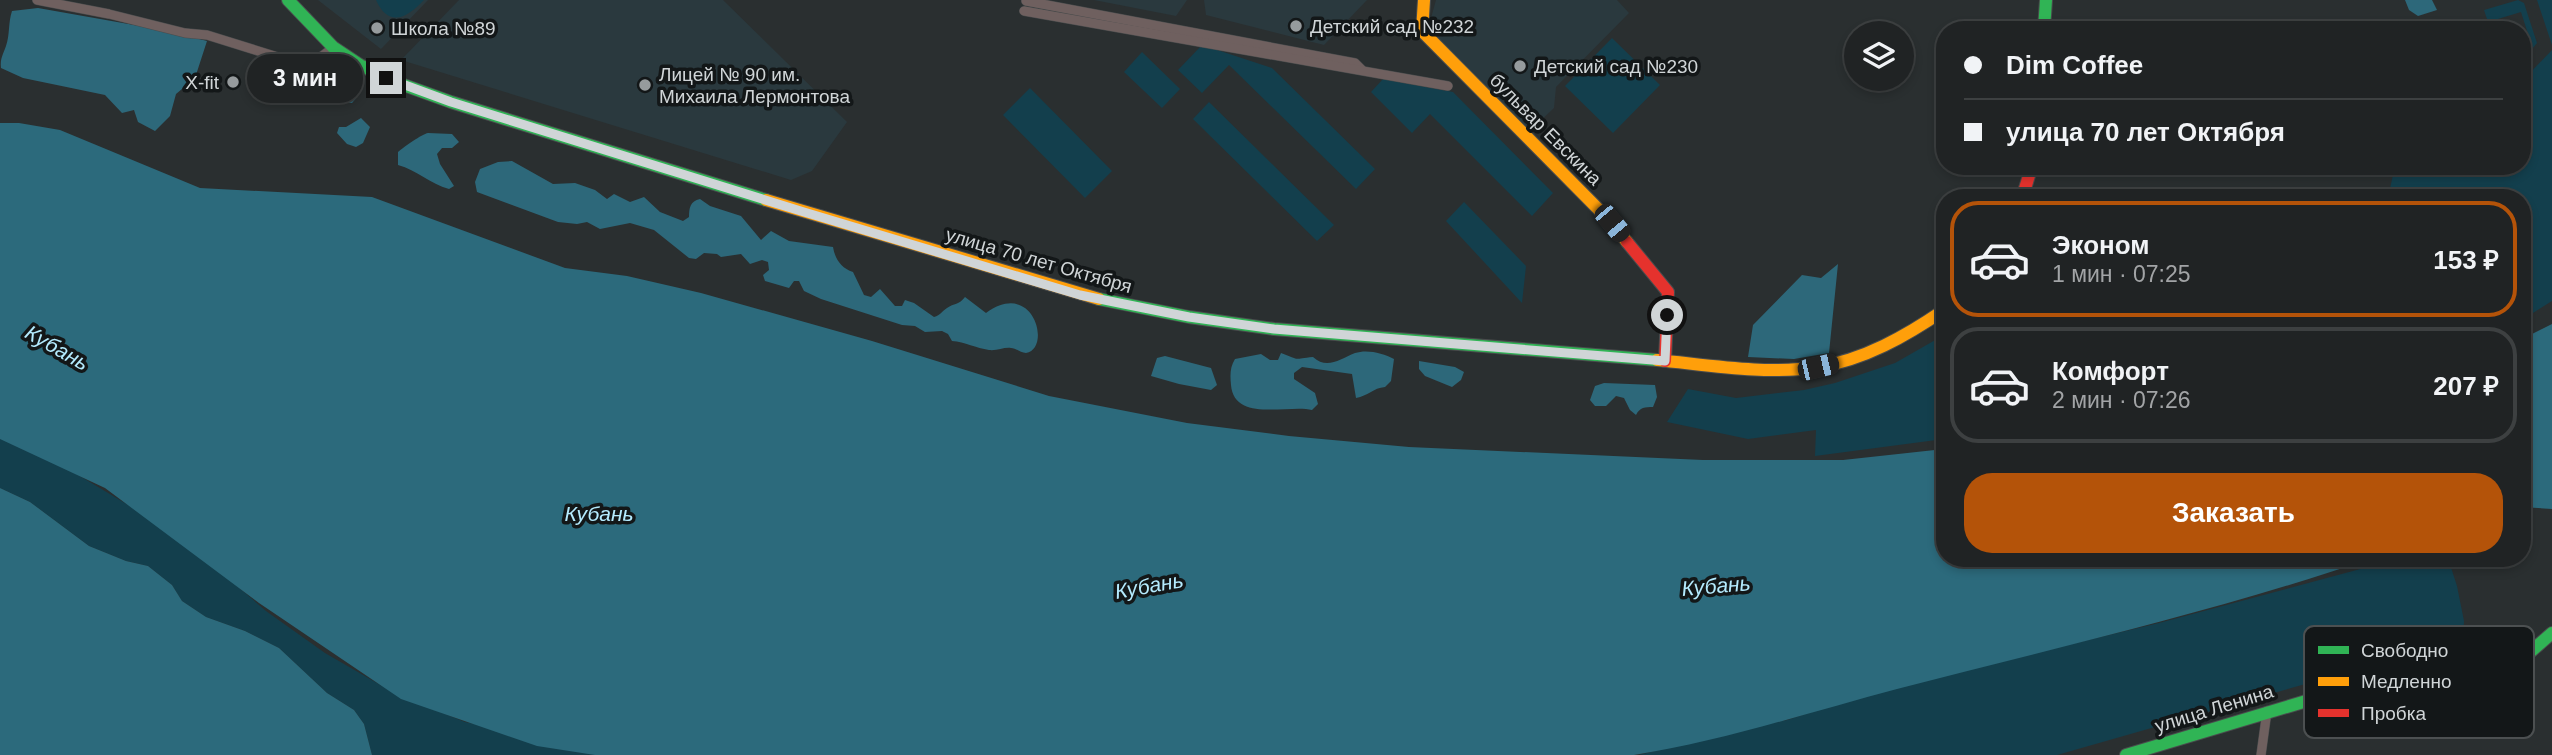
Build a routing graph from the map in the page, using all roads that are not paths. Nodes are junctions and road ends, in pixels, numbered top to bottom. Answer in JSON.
{"nodes":[{"id":1,"x":37,"y":0,"type":"edge"},
{"id":2,"x":288,"y":0,"type":"edge"},
{"id":3,"x":1423,"y":0,"type":"edge"},
{"id":4,"x":2046,"y":0,"type":"edge"},
{"id":5,"x":1025,"y":6,"type":"edge"},
{"id":6,"x":2045,"y":21,"type":"edge"},
{"id":7,"x":334,"y":47,"type":"junction"},
{"id":8,"x":1448,"y":86,"type":"dead end"},
{"id":9,"x":1936,"y":316,"type":"edge"},
{"id":10,"x":1665,"y":361,"type":"junction"},
{"id":11,"x":2552,"y":633,"type":"edge"},
{"id":12,"x":2534,"y":650,"type":"edge"},
{"id":13,"x":2304,"y":701,"type":"edge"},
{"id":14,"x":2267,"y":711,"type":"junction"},
{"id":15,"x":2126,"y":755,"type":"edge"},
{"id":16,"x":2261,"y":755,"type":"edge"}],
"edges":[{"from":1,"to":7,"type":"street"},
{"from":2,"to":7,"type":"main road","name":"улица 70 лет Октября"},
{"from":3,"to":10,"type":"main road","name":"бульвар Евскина"},
{"from":4,"to":6,"type":"main road"},
{"from":5,"to":8,"type":"street"},
{"from":7,"to":10,"type":"main road","name":"улица 70 лет Октября"},
{"from":9,"to":10,"type":"main road","name":"улица 70 лет Октября"},
{"from":11,"to":12,"type":"main road","name":"улица Ленина"},
{"from":13,"to":14,"type":"main road","name":"улица Ленина"},
{"from":14,"to":15,"type":"main road","name":"улица Ленина"},
{"from":14,"to":16,"type":"street"}]}
